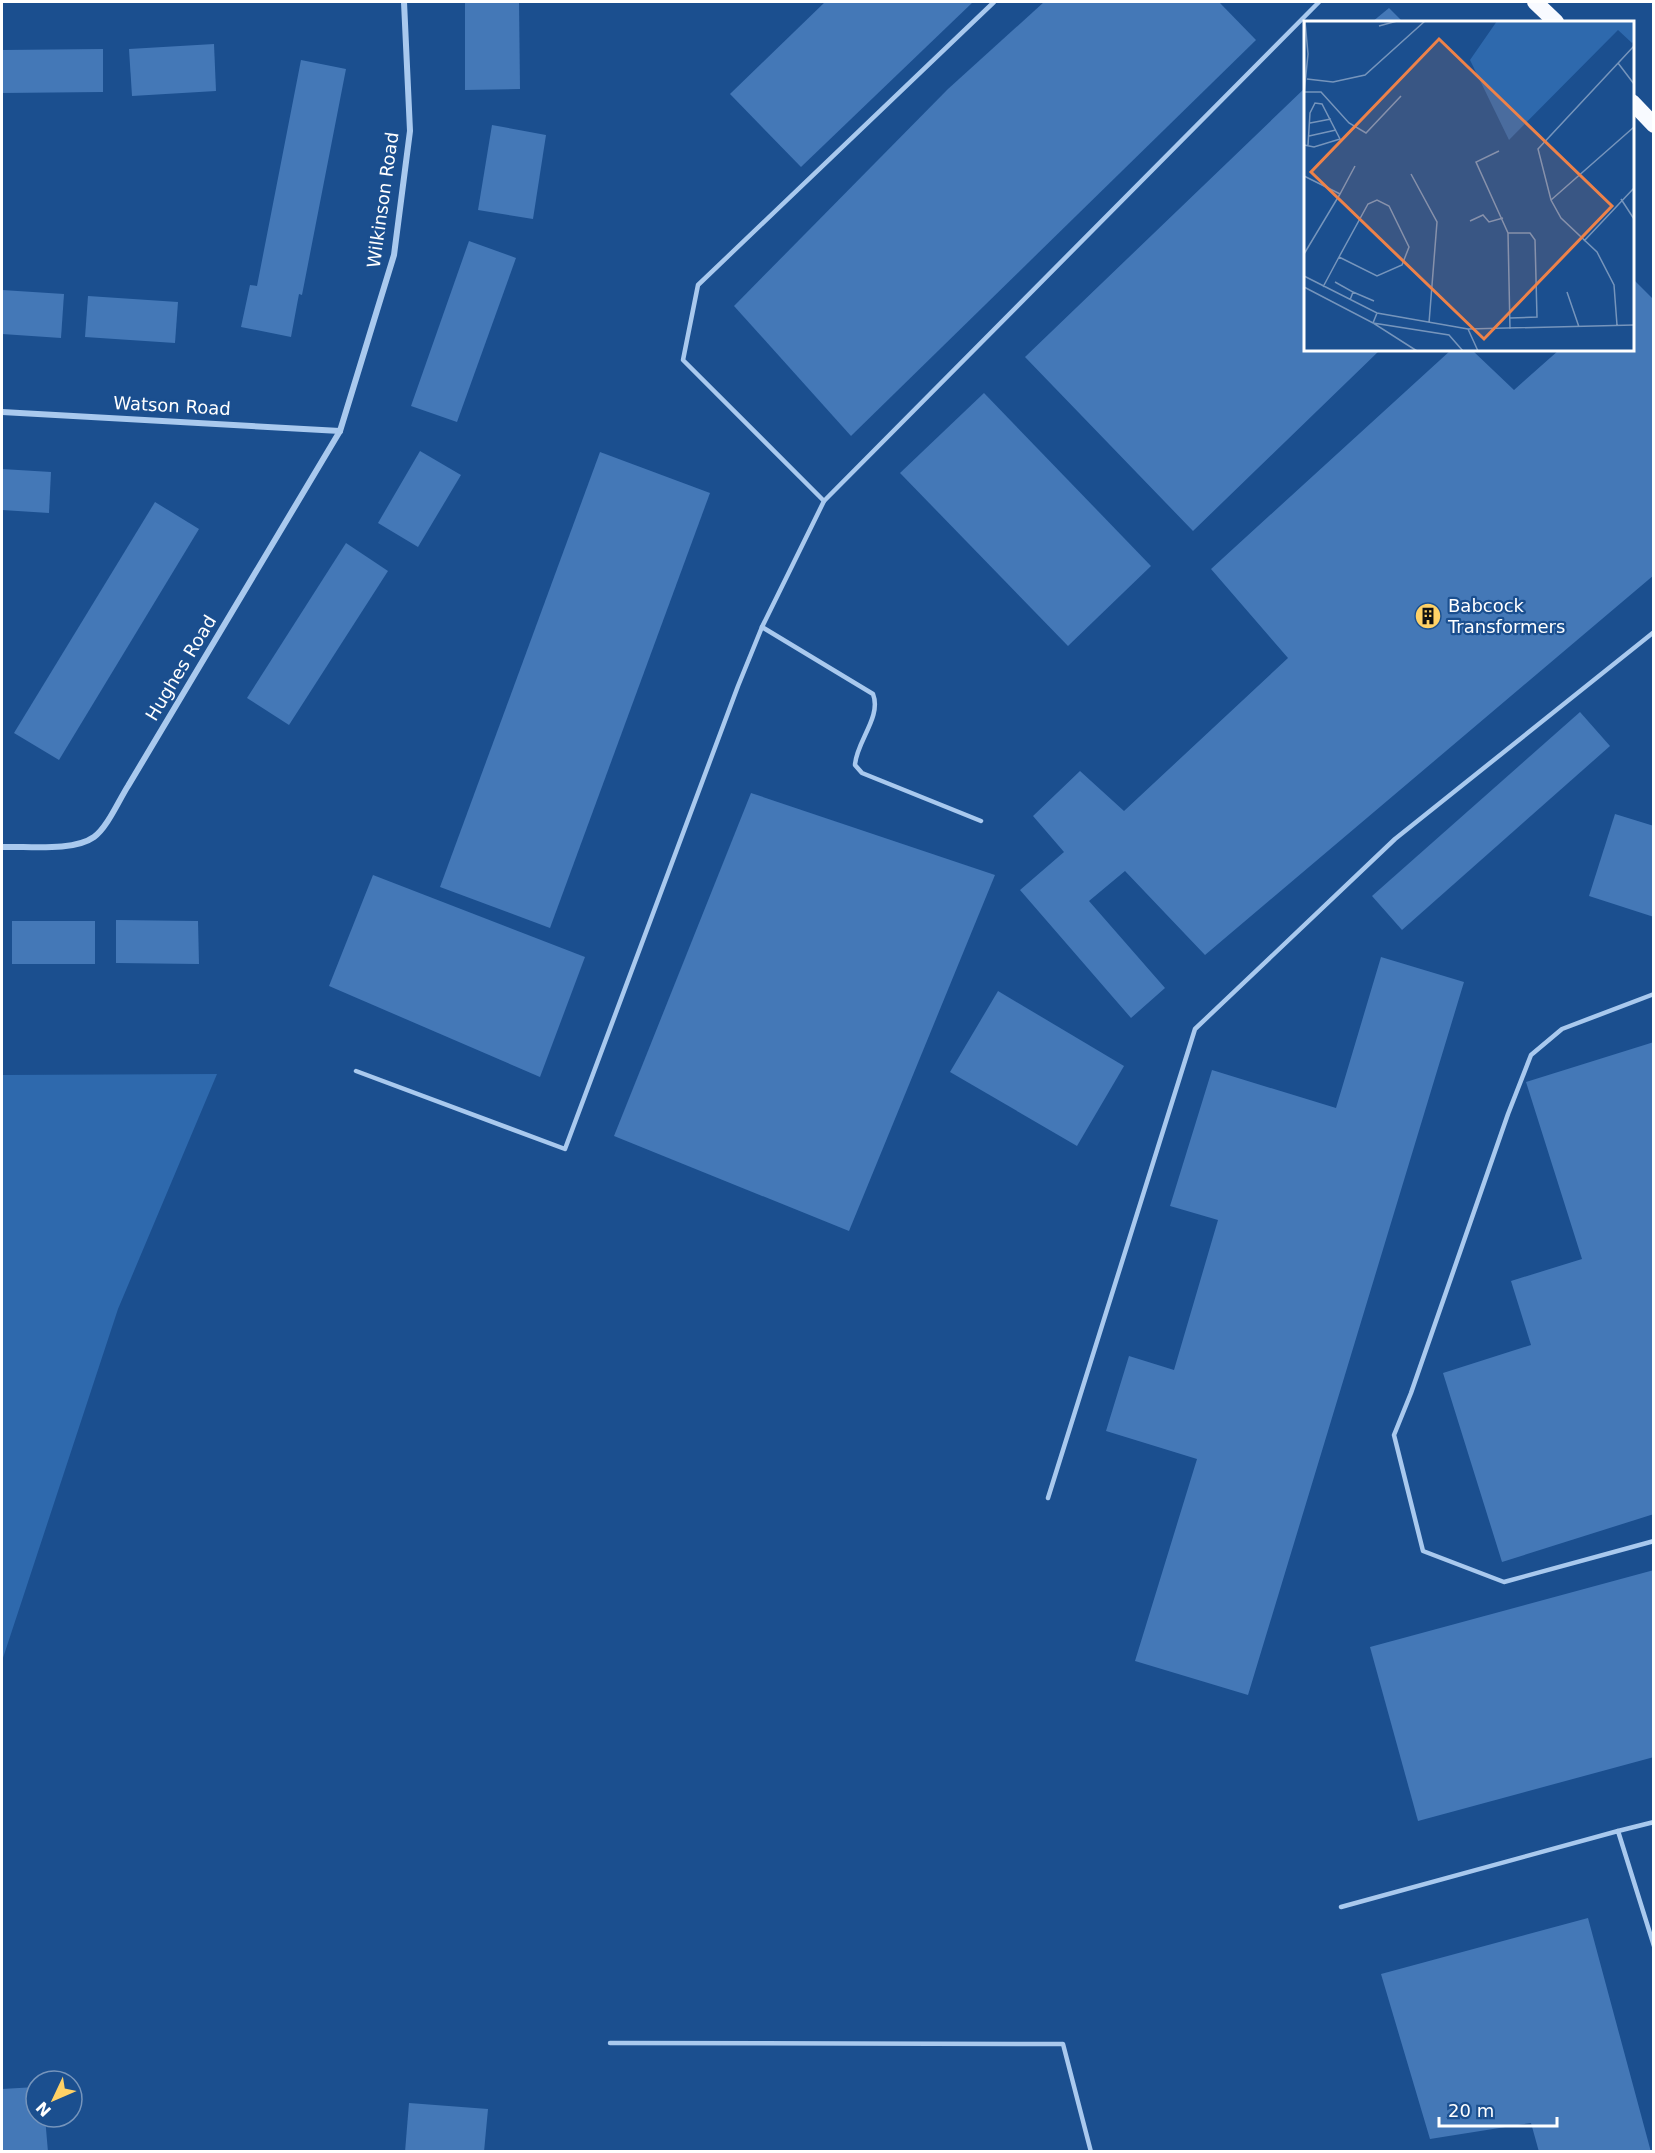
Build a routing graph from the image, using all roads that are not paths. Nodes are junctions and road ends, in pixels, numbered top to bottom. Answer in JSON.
{"nodes":[{"id":1,"x":404,"y":2,"type":"edge"},
{"id":2,"x":994,"y":2,"type":"edge"},
{"id":3,"x":1319,"y":2,"type":"edge"},
{"id":4,"x":1535,"y":2,"type":"edge"},
{"id":5,"x":1555,"y":21,"type":"edge"},
{"id":6,"x":1634,"y":104,"type":"edge"},
{"id":7,"x":1653,"y":125,"type":"edge"},
{"id":8,"x":2,"y":412,"type":"edge"},
{"id":9,"x":340,"y":431,"type":"junction"},
{"id":10,"x":824,"y":501,"type":"junction"},
{"id":11,"x":762,"y":627,"type":"junction"},
{"id":12,"x":1653,"y":632,"type":"edge"},
{"id":13,"x":981,"y":821,"type":"dead end"},
{"id":14,"x":2,"y":847,"type":"edge"},
{"id":15,"x":1653,"y":994,"type":"edge"},
{"id":16,"x":356,"y":1071,"type":"dead end"},
{"id":17,"x":1048,"y":1498,"type":"dead end"},
{"id":18,"x":1653,"y":1541,"type":"edge"},
{"id":19,"x":1653,"y":1822,"type":"edge"},
{"id":20,"x":1618,"y":1830,"type":"junction"},
{"id":21,"x":1341,"y":1906,"type":"dead end"},
{"id":22,"x":1653,"y":1946,"type":"edge"},
{"id":23,"x":610,"y":2043,"type":"dead end"},
{"id":24,"x":1091,"y":2151,"type":"edge"}],
"edges":[{"from":1,"to":9,"type":"street","name":"Wilkinson Road"},
{"from":2,"to":10,"type":"lane"},
{"from":3,"to":10,"type":"lane"},
{"from":4,"to":5,"type":"highway"},
{"from":6,"to":7,"type":"highway"},
{"from":8,"to":9,"type":"street","name":"Watson Road"},
{"from":9,"to":14,"type":"street","name":"Hughes Road"},
{"from":10,"to":11,"type":"lane"},
{"from":11,"to":13,"type":"lane"},
{"from":11,"to":16,"type":"lane"},
{"from":12,"to":17,"type":"lane"},
{"from":15,"to":18,"type":"lane"},
{"from":19,"to":20,"type":"lane"},
{"from":20,"to":21,"type":"lane"},
{"from":20,"to":22,"type":"lane"},
{"from":23,"to":24,"type":"lane"}]}
